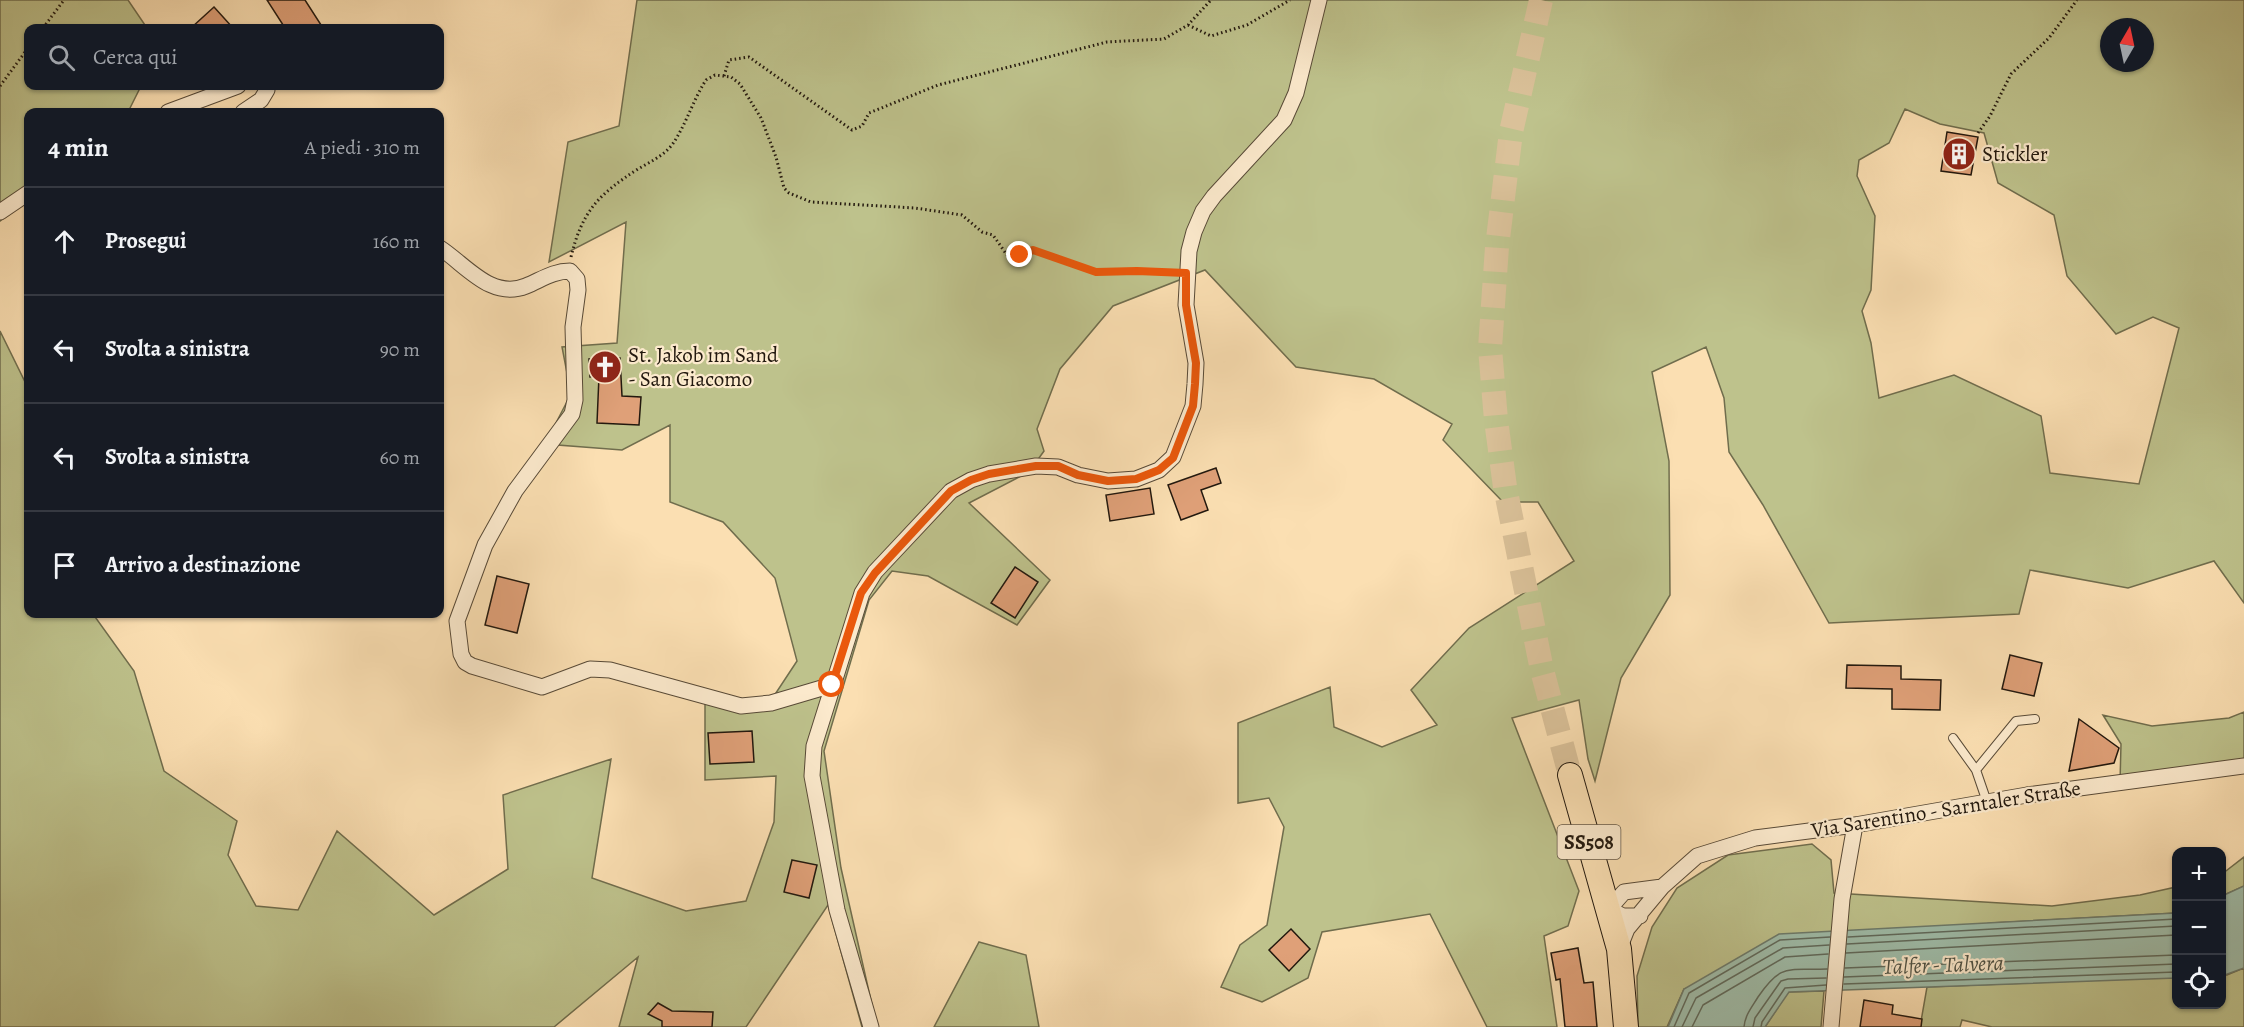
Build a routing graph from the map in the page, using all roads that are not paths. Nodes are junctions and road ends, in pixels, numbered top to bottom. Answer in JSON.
{"nodes":[{"id":1,"x":1318,"y":0,"type":"edge"},
{"id":2,"x":227,"y":90,"type":"edge"},
{"id":3,"x":267,"y":90,"type":"edge"},
{"id":4,"x":179,"y":108,"type":"edge"},
{"id":5,"x":249,"y":108,"type":"edge"},
{"id":6,"x":24,"y":196,"type":"edge"},
{"id":7,"x":0,"y":212,"type":"edge"},
{"id":8,"x":444,"y":251,"type":"edge"},
{"id":9,"x":832,"y":685,"type":"junction"},
{"id":10,"x":2036,"y":719,"type":"dead end"},
{"id":11,"x":1953,"y":738,"type":"dead end"},
{"id":12,"x":2244,"y":766,"type":"edge"},
{"id":13,"x":1976,"y":770,"type":"junction"},
{"id":14,"x":1570,"y":775,"type":"tunnel mouth"},
{"id":15,"x":1987,"y":802,"type":"junction"},
{"id":16,"x":1855,"y":825,"type":"junction"},
{"id":17,"x":1662,"y":887,"type":"junction"},
{"id":18,"x":1616,"y":901,"type":"junction"},
{"id":19,"x":1640,"y":916,"type":"junction"},
{"id":20,"x":1619,"y":949,"type":"junction"},
{"id":21,"x":871,"y":1027,"type":"edge"},
{"id":22,"x":1626,"y":1027,"type":"edge"},
{"id":23,"x":1831,"y":1027,"type":"edge"}],
"edges":[{"from":1,"to":9,"type":"street"},
{"from":2,"to":4,"type":"street"},
{"from":3,"to":5,"type":"street"},
{"from":6,"to":7,"type":"street"},
{"from":8,"to":9,"type":"street"},
{"from":9,"to":21,"type":"street"},
{"from":10,"to":13,"type":"lane"},
{"from":11,"to":13,"type":"lane"},
{"from":12,"to":15,"type":"street","name":"Via Sarentino - Sarntaler Straße"},
{"from":13,"to":15,"type":"lane"},
{"from":14,"to":18,"type":"main road","number":"SS508"},
{"from":15,"to":16,"type":"street","name":"Via Sarentino - Sarntaler Straße"},
{"from":16,"to":17,"type":"street","name":"Via Sarentino - Sarntaler Straße"},
{"from":16,"to":23,"type":"street"},
{"from":17,"to":18,"type":"street"},
{"from":17,"to":19,"type":"street","name":"Via Sarentino - Sarntaler Straße"},
{"from":18,"to":19,"type":"street"},
{"from":18,"to":20,"type":"main road","number":"SS508"},
{"from":19,"to":20,"type":"street","name":"Via Sarentino - Sarntaler Straße"},
{"from":20,"to":22,"type":"main road","number":"SS508"}]}
